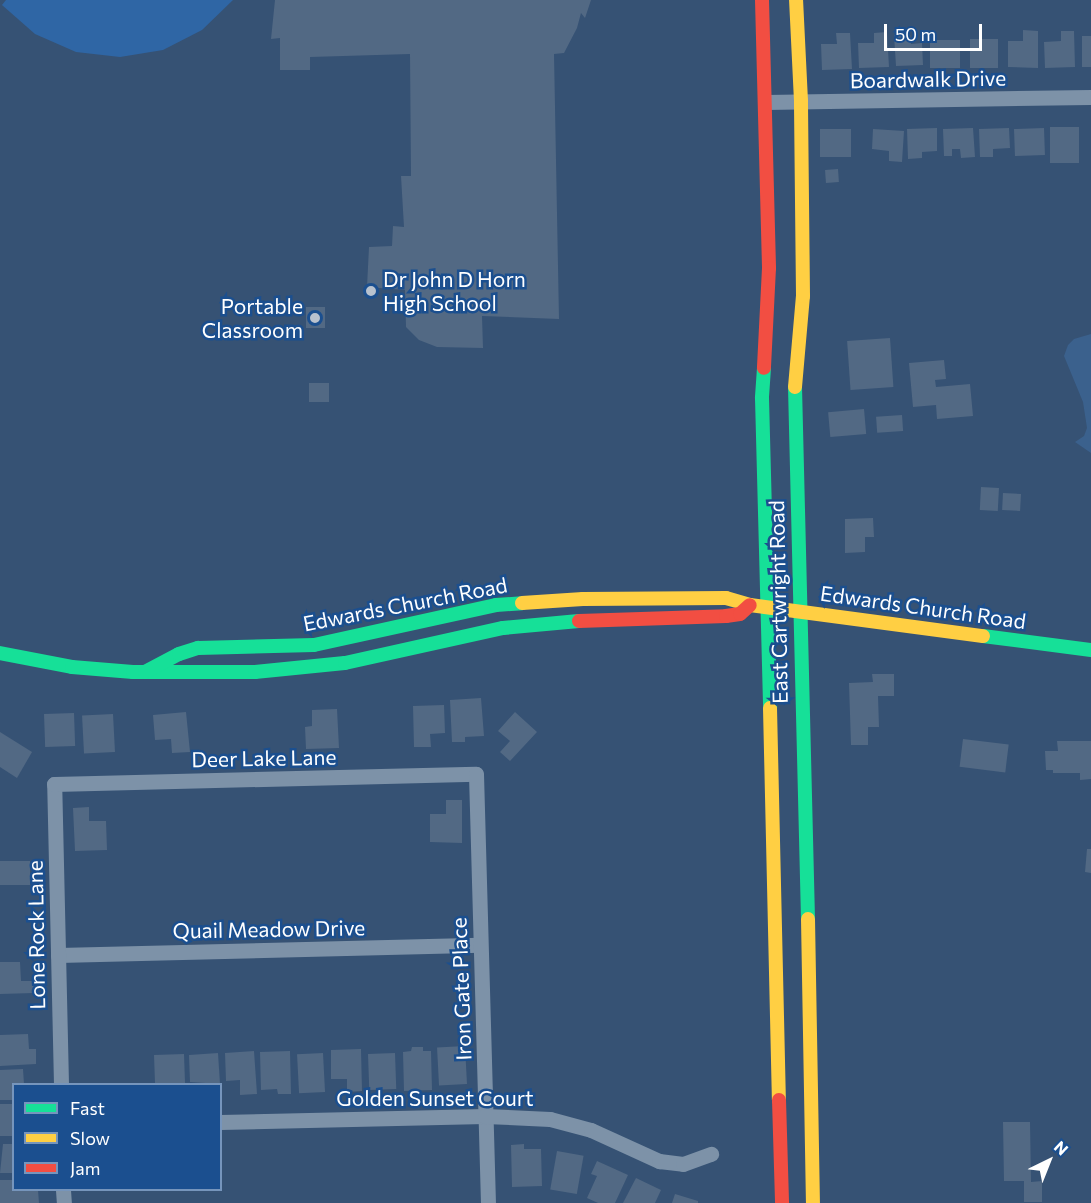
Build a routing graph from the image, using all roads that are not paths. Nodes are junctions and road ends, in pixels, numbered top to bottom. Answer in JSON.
{"nodes":[{"id":1,"x":762,"y":0,"type":"edge"},
{"id":2,"x":796,"y":0,"type":"edge"},
{"id":3,"x":1091,"y":97,"type":"edge"},
{"id":4,"x":801,"y":101,"type":"junction"},
{"id":5,"x":766,"y":102,"type":"junction"},
{"id":6,"x":783,"y":325,"type":"junction"},
{"id":7,"x":750,"y":605,"type":"junction"},
{"id":8,"x":768,"y":607,"type":"junction"},
{"id":9,"x":799,"y":611,"type":"junction"},
{"id":10,"x":1091,"y":650,"type":"edge"},
{"id":11,"x":0,"y":653,"type":"edge"},
{"id":12,"x":145,"y":672,"type":"junction"},
{"id":13,"x":476,"y":774,"type":"joint"},
{"id":14,"x":54,"y":784,"type":"joint"},
{"id":15,"x":480,"y":945,"type":"junction"},
{"id":16,"x":58,"y":955,"type":"junction"},
{"id":17,"x":61,"y":1083,"type":"edge"},
{"id":18,"x":486,"y":1116,"type":"junction"},
{"id":19,"x":222,"y":1122,"type":"edge"},
{"id":20,"x":711,"y":1155,"type":"dead end"},
{"id":21,"x":488,"y":1203,"type":"edge"},
{"id":22,"x":782,"y":1203,"type":"edge"},
{"id":23,"x":813,"y":1203,"type":"edge"}],
"edges":[{"from":1,"to":5,"type":"main road","name":"East Cartwright Road"},
{"from":2,"to":4,"type":"main road","name":"East Cartwright Road"},
{"from":3,"to":4,"type":"street","name":"Boardwalk Drive"},
{"from":4,"to":5,"type":"street","name":"Boardwalk Drive"},
{"from":4,"to":6,"type":"main road","name":"East Cartwright Road"},
{"from":5,"to":6,"type":"main road","name":"East Cartwright Road"},
{"from":6,"to":8,"type":"main road","name":"East Cartwright Road"},
{"from":6,"to":9,"type":"main road","name":"East Cartwright Road"},
{"from":7,"to":8,"type":"main road","name":"Edwards Church Road"},
{"from":7,"to":12,"type":"main road","name":"Edwards Church Road"},
{"from":7,"to":12,"type":"main road","name":"Edwards Church Road"},
{"from":8,"to":9,"type":"main road","name":"Edwards Church Road"},
{"from":8,"to":22,"type":"main road","name":"East Cartwright Road"},
{"from":9,"to":10,"type":"main road","name":"Edwards Church Road"},
{"from":9,"to":23,"type":"main road","name":"East Cartwright Road"},
{"from":11,"to":12,"type":"main road","name":"Edwards Church Road"},
{"from":13,"to":14,"type":"street","name":"Deer Lake Lane"},
{"from":13,"to":15,"type":"street","name":"Iron Gate Place"},
{"from":14,"to":16,"type":"street","name":"Lone Rock Lane"},
{"from":15,"to":16,"type":"street","name":"Quail Meadow Drive"},
{"from":15,"to":18,"type":"street","name":"Iron Gate Place"},
{"from":16,"to":17,"type":"street","name":"Lone Rock Lane"},
{"from":18,"to":19,"type":"street","name":"Golden Sunset Court"},
{"from":18,"to":20,"type":"street","name":"Golden Sunset Court"},
{"from":18,"to":21,"type":"street","name":"Iron Gate Place"}]}
